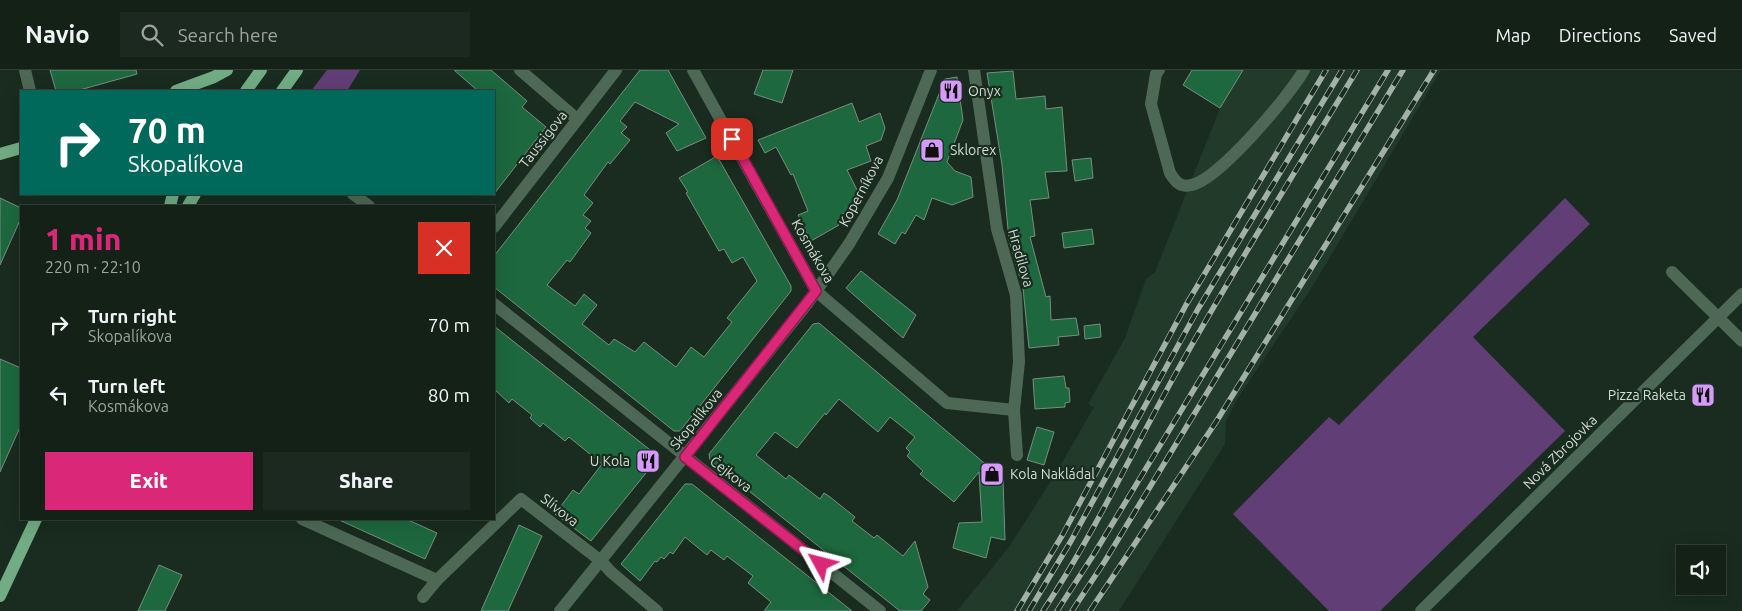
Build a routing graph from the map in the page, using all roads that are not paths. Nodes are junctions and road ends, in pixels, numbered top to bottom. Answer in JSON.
{"nodes":[{"id":1,"x":25,"y":70,"type":"edge"},
{"id":2,"x":227,"y":70,"type":"edge"},
{"id":3,"x":260,"y":70,"type":"edge"},
{"id":4,"x":297,"y":70,"type":"edge"},
{"id":5,"x":520,"y":70,"type":"edge"},
{"id":6,"x":616,"y":70,"type":"edge"},
{"id":7,"x":693,"y":70,"type":"edge"},
{"id":8,"x":931,"y":70,"type":"edge"},
{"id":9,"x":974,"y":70,"type":"edge"},
{"id":10,"x":1159,"y":70,"type":"edge"},
{"id":11,"x":1304,"y":70,"type":"edge"},
{"id":12,"x":30,"y":90,"type":"edge"},
{"id":13,"x":179,"y":90,"type":"edge"},
{"id":14,"x":247,"y":90,"type":"edge"},
{"id":15,"x":283,"y":90,"type":"edge"},
{"id":16,"x":578,"y":119,"type":"junction"},
{"id":17,"x":20,"y":148,"type":"edge"},
{"id":18,"x":0,"y":154,"type":"edge"},
{"id":19,"x":354,"y":195,"type":"edge"},
{"id":20,"x":368,"y":205,"type":"edge"},
{"id":21,"x":495,"y":226,"type":"edge"},
{"id":22,"x":1672,"y":272,"type":"dead end"},
{"id":23,"x":816,"y":291,"type":"junction"},
{"id":24,"x":1742,"y":294,"type":"edge"},
{"id":25,"x":495,"y":305,"type":"edge"},
{"id":26,"x":1718,"y":318,"type":"junction"},
{"id":27,"x":1742,"y":341,"type":"edge"},
{"id":28,"x":1014,"y":410,"type":"junction"},
{"id":29,"x":1017,"y":454,"type":"dead end"},
{"id":30,"x":685,"y":457,"type":"junction"},
{"id":31,"x":36,"y":520,"type":"edge"},
{"id":32,"x":304,"y":520,"type":"edge"},
{"id":33,"x":601,"y":561,"type":"junction"},
{"id":34,"x":437,"y":580,"type":"junction"},
{"id":35,"x":0,"y":596,"type":"edge"},
{"id":36,"x":423,"y":597,"type":"dead end"},
{"id":37,"x":560,"y":611,"type":"edge"},
{"id":38,"x":658,"y":611,"type":"edge"},
{"id":39,"x":880,"y":611,"type":"edge"},
{"id":40,"x":1421,"y":611,"type":"edge"}],
"edges":[{"from":1,"to":12,"type":"street"},
{"from":2,"to":13,"type":"main road"},
{"from":3,"to":14,"type":"main road"},
{"from":4,"to":15,"type":"main road"},
{"from":5,"to":16,"type":"street"},
{"from":6,"to":16,"type":"street","name":"Taussigova"},
{"from":7,"to":23,"type":"street","name":"Kosmákova"},
{"from":8,"to":23,"type":"street","name":"Koperníkova"},
{"from":9,"to":28,"type":"street","name":"Hradilova"},
{"from":10,"to":11,"type":"street"},
{"from":16,"to":21,"type":"street","name":"Taussigova"},
{"from":17,"to":18,"type":"main road"},
{"from":19,"to":20,"type":"street"},
{"from":22,"to":26,"type":"street"},
{"from":23,"to":28,"type":"street","name":"Kosmákova"},
{"from":23,"to":30,"type":"street","name":"Skopalíkova"},
{"from":24,"to":26,"type":"street","name":"Nová Zbrojovka"},
{"from":25,"to":30,"type":"street","name":"Čejkova"},
{"from":26,"to":27,"type":"street"},
{"from":26,"to":40,"type":"street","name":"Nová Zbrojovka"},
{"from":28,"to":29,"type":"street","name":"Hradilova"},
{"from":30,"to":33,"type":"street","name":"Skopalíkova"},
{"from":30,"to":39,"type":"street","name":"Čejkova"},
{"from":31,"to":35,"type":"main road"},
{"from":32,"to":34,"type":"street"},
{"from":33,"to":34,"type":"street","name":"Slívova"},
{"from":33,"to":37,"type":"street","name":"Skopalíkova"},
{"from":33,"to":38,"type":"street"},
{"from":34,"to":36,"type":"street","name":"Slívova"}]}
